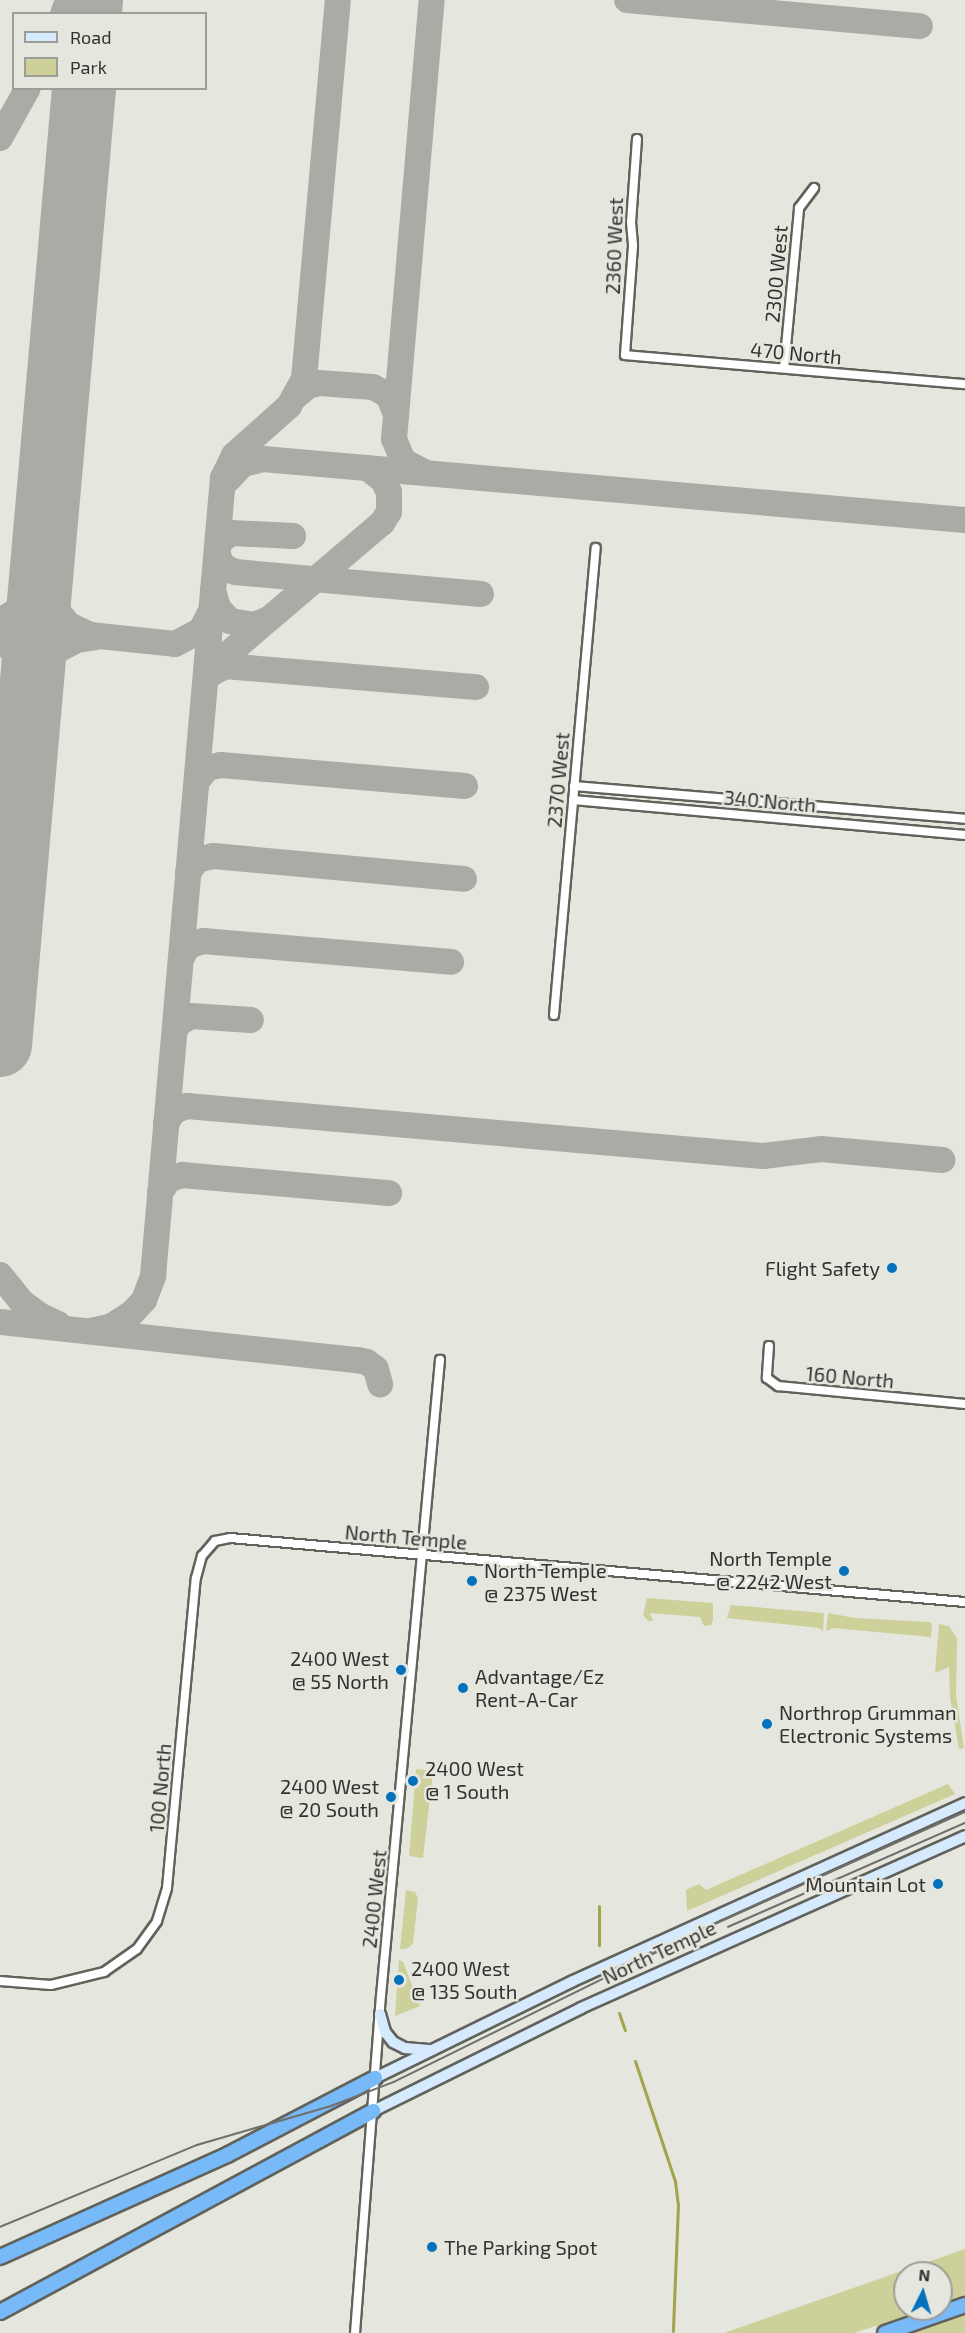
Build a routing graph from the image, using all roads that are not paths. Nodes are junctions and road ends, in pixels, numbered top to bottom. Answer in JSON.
{"nodes":[{"id":1,"x":637,"y":139,"type":"dead end"},
{"id":2,"x":814,"y":188,"type":"dead end"},
{"id":3,"x":625,"y":355,"type":"joint"},
{"id":4,"x":784,"y":368,"type":"junction"},
{"id":5,"x":965,"y":384,"type":"edge"},
{"id":6,"x":596,"y":549,"type":"dead end"},
{"id":7,"x":574,"y":786,"type":"junction"},
{"id":8,"x":573,"y":800,"type":"junction"},
{"id":9,"x":965,"y":819,"type":"edge"},
{"id":10,"x":965,"y":835,"type":"edge"},
{"id":11,"x":554,"y":1015,"type":"dead end"},
{"id":12,"x":768,"y":1346,"type":"dead end"},
{"id":13,"x":440,"y":1360,"type":"dead end"},
{"id":14,"x":965,"y":1404,"type":"edge"},
{"id":15,"x":273,"y":1543,"type":"joint"},
{"id":16,"x":422,"y":1557,"type":"junction"},
{"id":17,"x":965,"y":1602,"type":"edge"},
{"id":18,"x":965,"y":1803,"type":"edge"},
{"id":19,"x":965,"y":1836,"type":"edge"},
{"id":20,"x":0,"y":1981,"type":"edge"},
{"id":21,"x":380,"y":2014,"type":"junction"},
{"id":22,"x":432,"y":2050,"type":"junction"},
{"id":23,"x":375,"y":2078,"type":"junction"},
{"id":24,"x":373,"y":2111,"type":"junction"},
{"id":25,"x":0,"y":2257,"type":"edge"},
{"id":26,"x":965,"y":2305,"type":"edge"},
{"id":27,"x":0,"y":2312,"type":"edge"},
{"id":28,"x":355,"y":2333,"type":"edge"},
{"id":29,"x":885,"y":2333,"type":"edge"}],
"edges":[{"from":1,"to":3,"type":"street","name":"2360 West"},
{"from":2,"to":4,"type":"street","name":"2300 West"},
{"from":3,"to":4,"type":"street","name":"470 North"},
{"from":4,"to":5,"type":"street","name":"470 North"},
{"from":6,"to":7,"type":"street","name":"2370 West"},
{"from":7,"to":8,"type":"street","name":"2370 West"},
{"from":7,"to":9,"type":"street","name":"340 North"},
{"from":8,"to":10,"type":"street","name":"340 North"},
{"from":8,"to":11,"type":"street","name":"2370 West"},
{"from":12,"to":14,"type":"street","name":"160 North"},
{"from":13,"to":16,"type":"street","name":"2400 West"},
{"from":15,"to":16,"type":"street","name":"North Temple"},
{"from":15,"to":20,"type":"street","name":"100 North"},
{"from":16,"to":17,"type":"street","name":"North Temple"},
{"from":16,"to":21,"type":"street","name":"2400 West"},
{"from":18,"to":22,"type":"main road","name":"North Temple"},
{"from":19,"to":24,"type":"main road","name":"North Temple"},
{"from":21,"to":22,"type":"main road"},
{"from":21,"to":23,"type":"street","name":"2400 West"},
{"from":22,"to":23,"type":"main road","name":"North Temple"},
{"from":23,"to":24,"type":"street","name":"2400 West"},
{"from":23,"to":25,"type":"highway"},
{"from":24,"to":27,"type":"highway"},
{"from":24,"to":28,"type":"street","name":"2400 West"},
{"from":26,"to":29,"type":"highway"}]}
